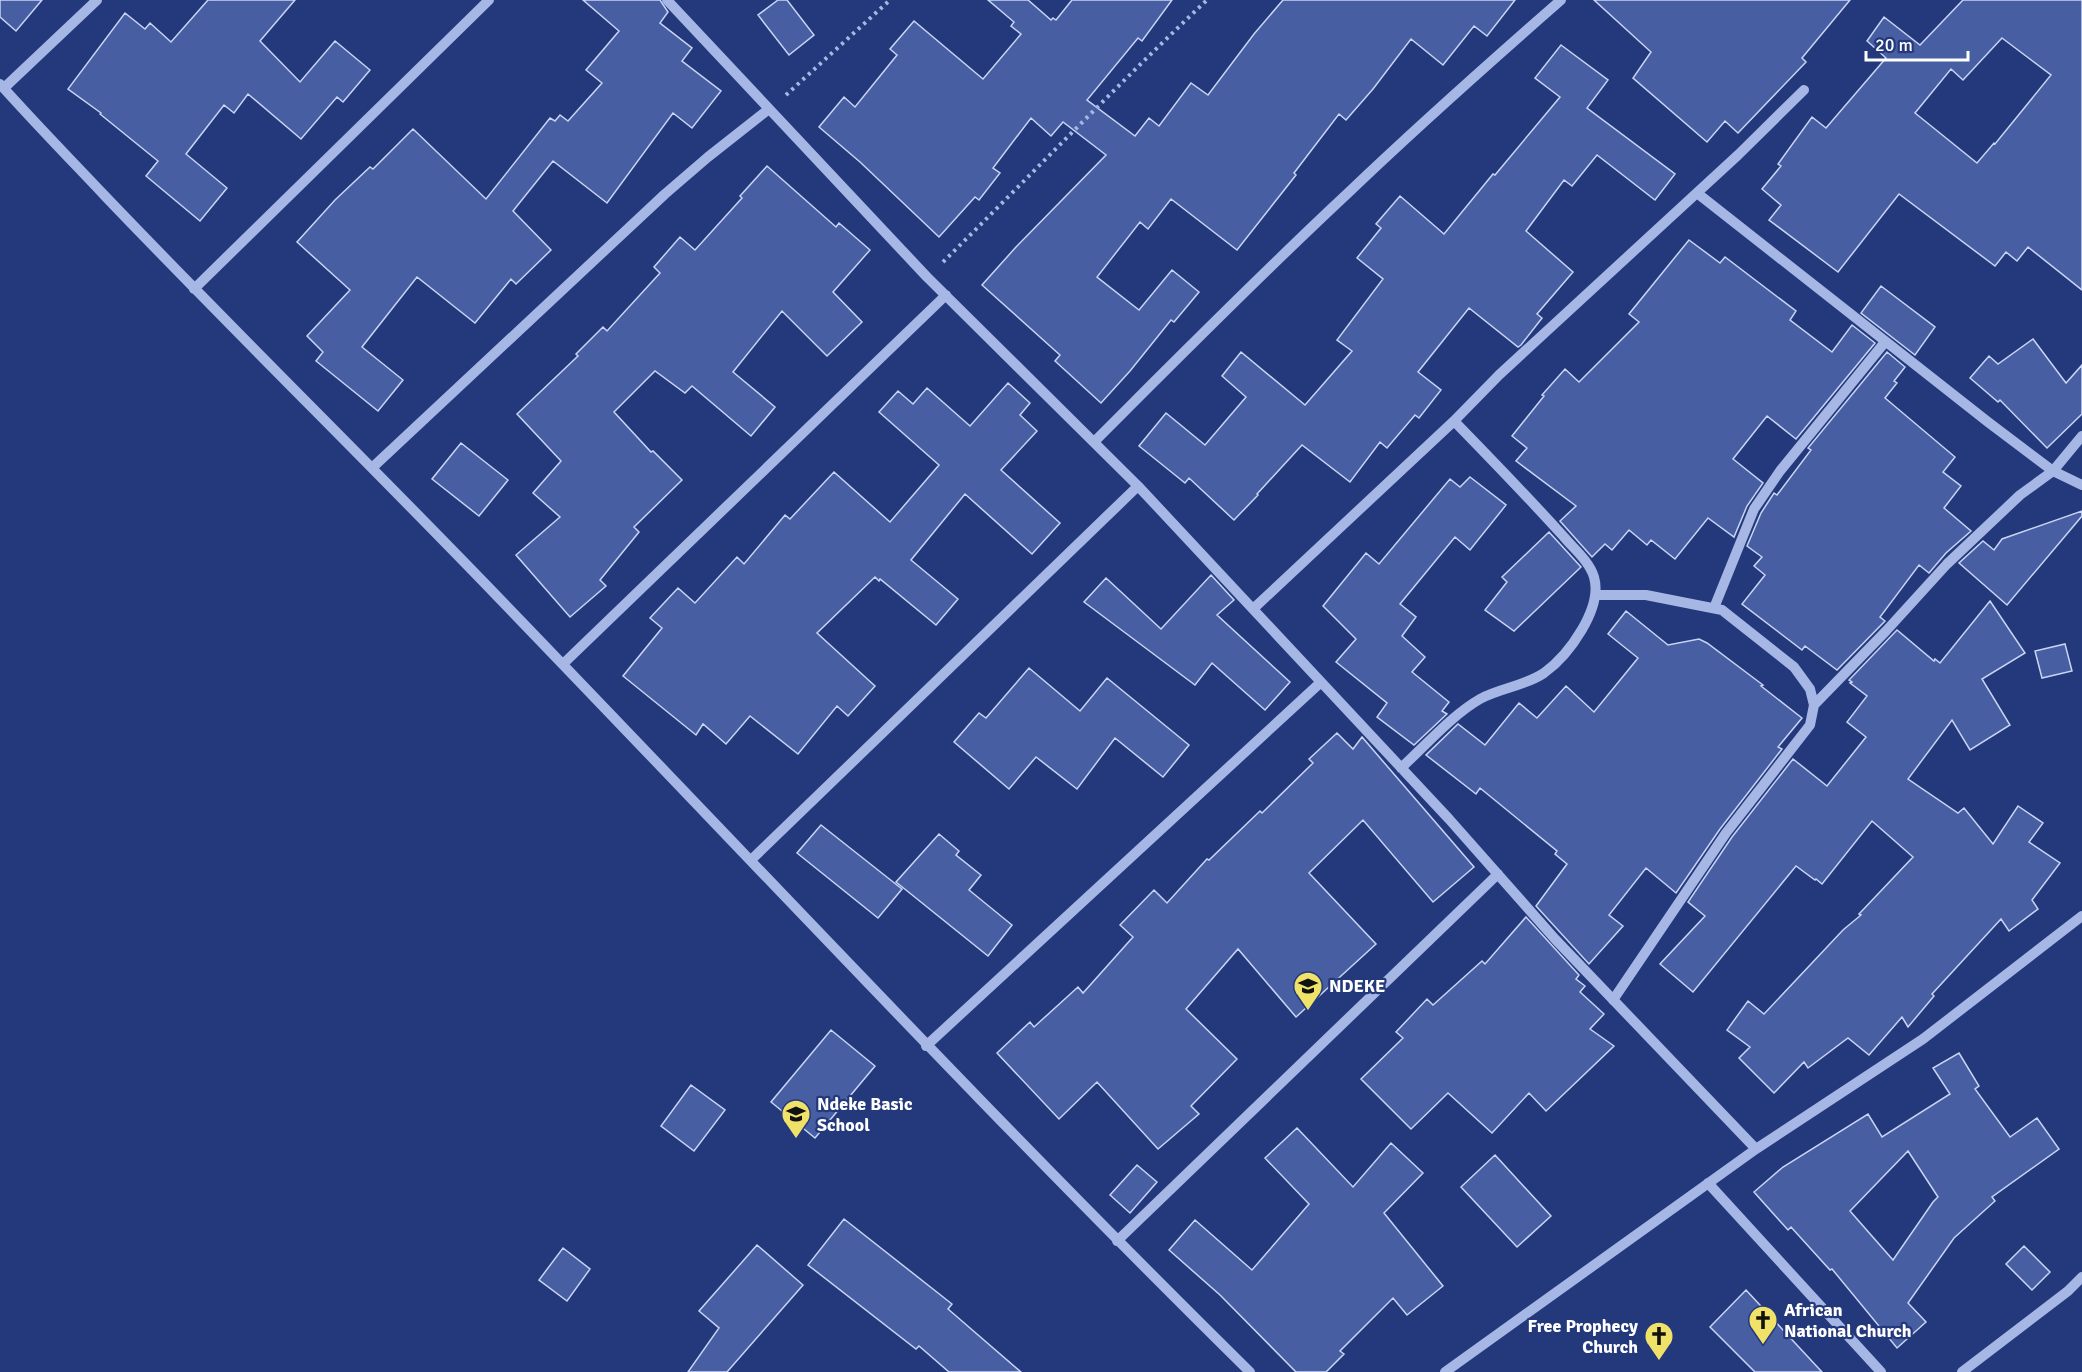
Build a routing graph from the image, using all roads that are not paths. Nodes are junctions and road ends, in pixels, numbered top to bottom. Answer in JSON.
{"nodes":[{"id":1,"x":97,"y":0,"type":"edge"},
{"id":2,"x":489,"y":0,"type":"edge"},
{"id":3,"x":667,"y":0,"type":"edge"},
{"id":4,"x":1561,"y":0,"type":"edge"},
{"id":5,"x":2,"y":86,"type":"edge"},
{"id":6,"x":1804,"y":90,"type":"dead end"},
{"id":7,"x":769,"y":109,"type":"junction"},
{"id":8,"x":1697,"y":193,"type":"junction"},
{"id":9,"x":194,"y":289,"type":"junction"},
{"id":10,"x":946,"y":295,"type":"junction"},
{"id":11,"x":1885,"y":342,"type":"junction"},
{"id":12,"x":1454,"y":421,"type":"junction"},
{"id":13,"x":2082,"y":436,"type":"edge"},
{"id":14,"x":1094,"y":442,"type":"junction"},
{"id":15,"x":373,"y":467,"type":"junction"},
{"id":16,"x":2053,"y":471,"type":"junction"},
{"id":17,"x":2082,"y":485,"type":"edge"},
{"id":18,"x":1138,"y":486,"type":"junction"},
{"id":19,"x":1595,"y":595,"type":"junction"},
{"id":20,"x":1714,"y":608,"type":"junction"},
{"id":21,"x":1253,"y":609,"type":"junction"},
{"id":22,"x":563,"y":664,"type":"junction"},
{"id":23,"x":1320,"y":683,"type":"junction"},
{"id":24,"x":1814,"y":705,"type":"junction"},
{"id":25,"x":1401,"y":768,"type":"junction"},
{"id":26,"x":751,"y":860,"type":"junction"},
{"id":27,"x":1498,"y":874,"type":"junction"},
{"id":28,"x":2082,"y":916,"type":"edge"},
{"id":29,"x":1613,"y":1000,"type":"junction"},
{"id":30,"x":926,"y":1046,"type":"junction"},
{"id":31,"x":1756,"y":1149,"type":"junction"},
{"id":32,"x":1708,"y":1184,"type":"junction"},
{"id":33,"x":1117,"y":1241,"type":"junction"},
{"id":34,"x":2082,"y":1277,"type":"edge"},
{"id":35,"x":1250,"y":1372,"type":"edge"},
{"id":36,"x":1445,"y":1372,"type":"edge"},
{"id":37,"x":1881,"y":1372,"type":"edge"},
{"id":38,"x":1962,"y":1372,"type":"edge"}],
"edges":[{"from":1,"to":5,"type":"street"},
{"from":2,"to":9,"type":"street"},
{"from":3,"to":7,"type":"street"},
{"from":4,"to":14,"type":"street"},
{"from":5,"to":9,"type":"street"},
{"from":6,"to":8,"type":"street"},
{"from":7,"to":10,"type":"street"},
{"from":7,"to":15,"type":"street"},
{"from":8,"to":11,"type":"street"},
{"from":8,"to":12,"type":"street"},
{"from":9,"to":15,"type":"street"},
{"from":10,"to":14,"type":"street"},
{"from":10,"to":22,"type":"street"},
{"from":11,"to":16,"type":"street"},
{"from":11,"to":20,"type":"street"},
{"from":12,"to":19,"type":"street"},
{"from":12,"to":21,"type":"street"},
{"from":13,"to":16,"type":"street"},
{"from":14,"to":18,"type":"street"},
{"from":15,"to":22,"type":"street"},
{"from":16,"to":17,"type":"street"},
{"from":16,"to":24,"type":"street"},
{"from":18,"to":21,"type":"street"},
{"from":18,"to":26,"type":"street"},
{"from":19,"to":20,"type":"street"},
{"from":19,"to":25,"type":"street"},
{"from":20,"to":24,"type":"street"},
{"from":21,"to":23,"type":"street"},
{"from":22,"to":26,"type":"street"},
{"from":23,"to":25,"type":"street"},
{"from":23,"to":30,"type":"street"},
{"from":24,"to":29,"type":"street"},
{"from":25,"to":27,"type":"street"},
{"from":26,"to":30,"type":"street"},
{"from":27,"to":29,"type":"street"},
{"from":27,"to":33,"type":"street"},
{"from":28,"to":31,"type":"street"},
{"from":29,"to":31,"type":"street"},
{"from":30,"to":33,"type":"street"},
{"from":31,"to":32,"type":"street"},
{"from":32,"to":36,"type":"street"},
{"from":32,"to":37,"type":"street"},
{"from":33,"to":35,"type":"street"},
{"from":34,"to":38,"type":"street"}]}
